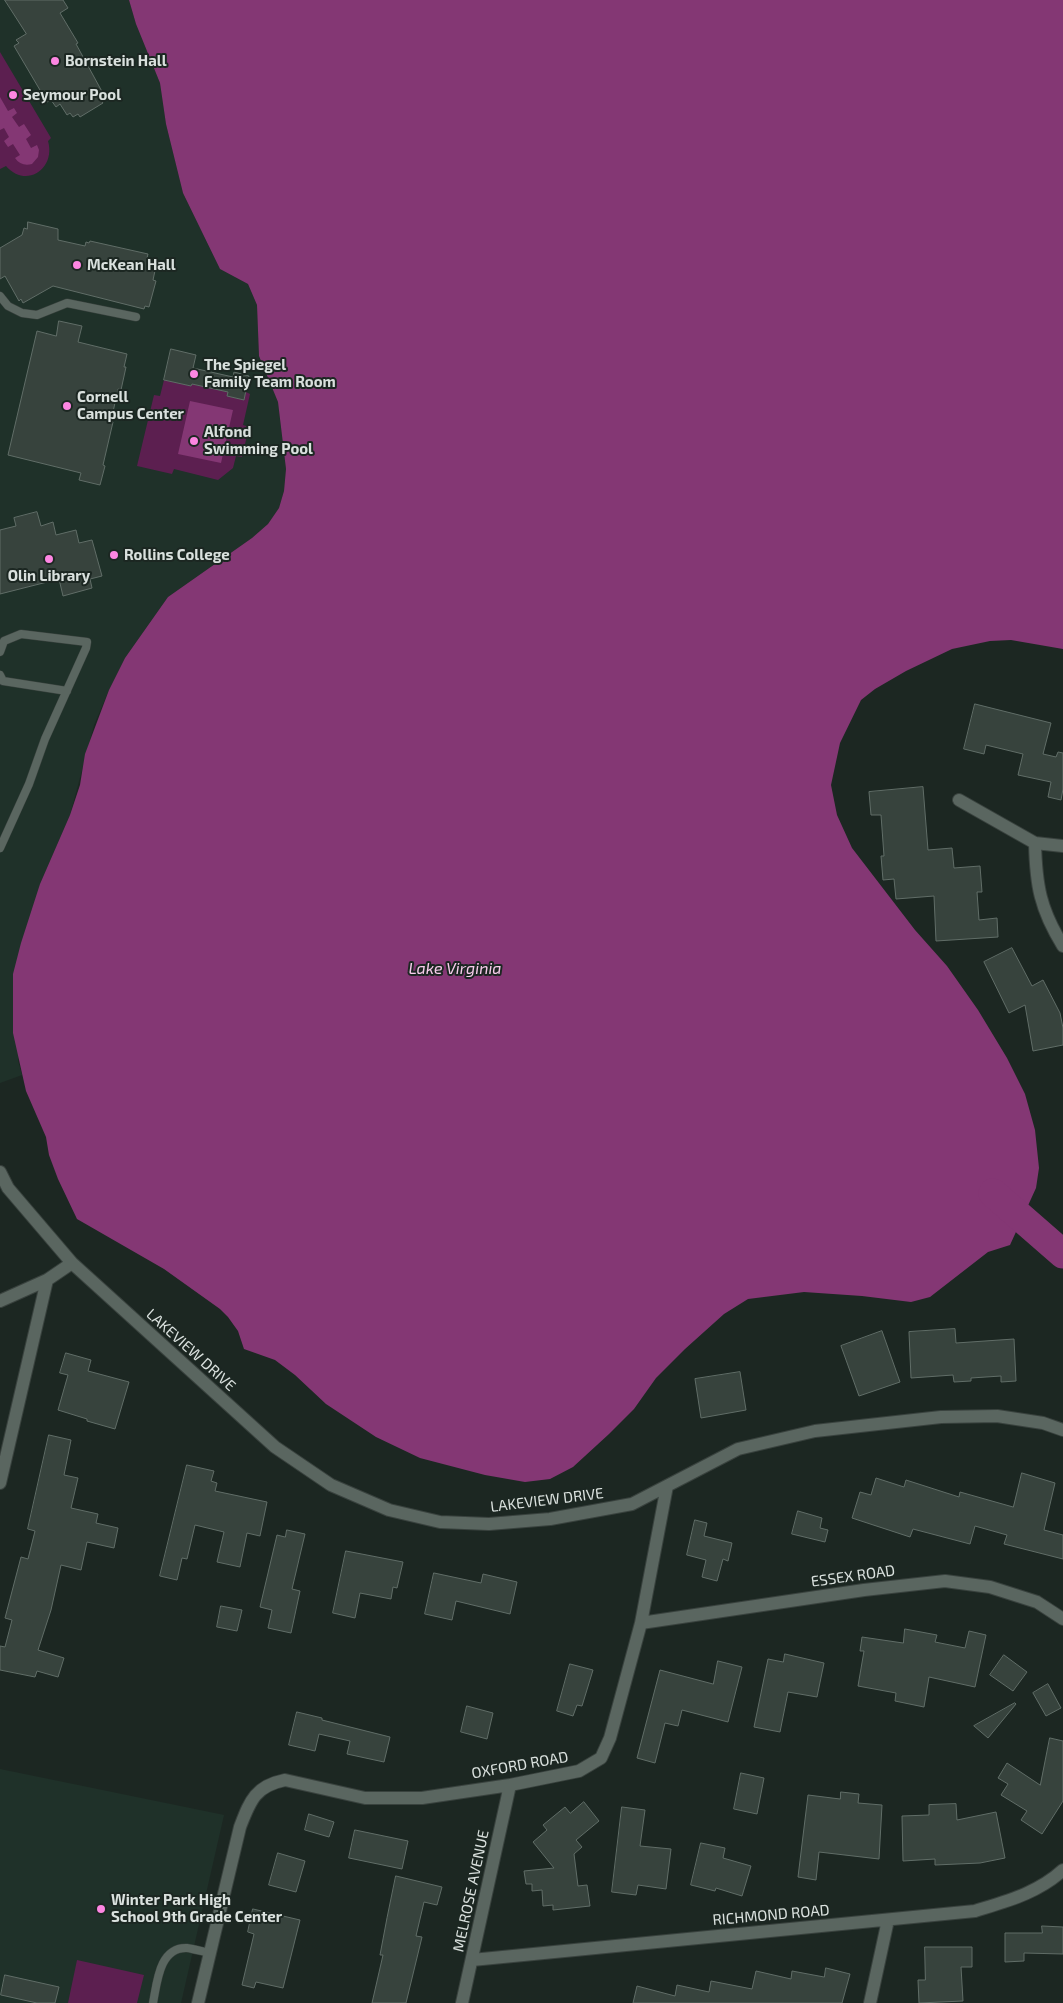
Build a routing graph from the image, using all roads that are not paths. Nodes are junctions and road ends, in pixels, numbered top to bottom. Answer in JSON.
{"nodes":[{"id":1,"x":0,"y":296,"type":"edge"},
{"id":2,"x":136,"y":316,"type":"dead end"},
{"id":3,"x":0,"y":652,"type":"edge"},
{"id":4,"x":0,"y":676,"type":"edge"},
{"id":5,"x":67,"y":691,"type":"junction"},
{"id":6,"x":959,"y":800,"type":"dead end"},
{"id":7,"x":1035,"y":842,"type":"junction"},
{"id":8,"x":1063,"y":846,"type":"edge"},
{"id":9,"x":0,"y":848,"type":"edge"},
{"id":10,"x":1063,"y":946,"type":"edge"},
{"id":11,"x":0,"y":1172,"type":"edge"},
{"id":12,"x":72,"y":1264,"type":"junction"},
{"id":13,"x":46,"y":1280,"type":"junction"},
{"id":14,"x":0,"y":1301,"type":"edge"},
{"id":15,"x":1063,"y":1430,"type":"edge"},
{"id":16,"x":0,"y":1483,"type":"edge"},
{"id":17,"x":667,"y":1486,"type":"junction"},
{"id":18,"x":1063,"y":1619,"type":"edge"},
{"id":19,"x":641,"y":1623,"type":"junction"},
{"id":20,"x":510,"y":1785,"type":"junction"},
{"id":21,"x":1063,"y":1870,"type":"edge"},
{"id":22,"x":888,"y":1920,"type":"junction"},
{"id":23,"x":210,"y":1953,"type":"junction"},
{"id":24,"x":472,"y":1960,"type":"junction"},
{"id":25,"x":153,"y":2003,"type":"edge"},
{"id":26,"x":198,"y":2003,"type":"edge"},
{"id":27,"x":462,"y":2003,"type":"edge"},
{"id":28,"x":870,"y":2003,"type":"edge"}],
"edges":[{"from":1,"to":2,"type":"lane"},
{"from":3,"to":5,"type":"lane"},
{"from":4,"to":5,"type":"lane"},
{"from":5,"to":9,"type":"lane"},
{"from":6,"to":7,"type":"street"},
{"from":7,"to":8,"type":"street"},
{"from":7,"to":10,"type":"street"},
{"from":11,"to":12,"type":"street","name":"LAKEVIEW DRIVE"},
{"from":12,"to":13,"type":"street"},
{"from":12,"to":17,"type":"street","name":"LAKEVIEW DRIVE"},
{"from":13,"to":14,"type":"street"},
{"from":13,"to":16,"type":"street"},
{"from":15,"to":17,"type":"street","name":"LAKEVIEW DRIVE"},
{"from":17,"to":19,"type":"street","name":"OXFORD ROAD"},
{"from":18,"to":19,"type":"street","name":"ESSEX ROAD"},
{"from":19,"to":20,"type":"street","name":"OXFORD ROAD"},
{"from":20,"to":23,"type":"street","name":"OXFORD ROAD"},
{"from":20,"to":24,"type":"street","name":"MELROSE AVENUE"},
{"from":21,"to":22,"type":"street","name":"RICHMOND ROAD"},
{"from":22,"to":24,"type":"street","name":"RICHMOND ROAD"},
{"from":22,"to":28,"type":"street"},
{"from":23,"to":25,"type":"lane"},
{"from":23,"to":26,"type":"street"},
{"from":24,"to":27,"type":"street","name":"MELROSE AVENUE"}]}
